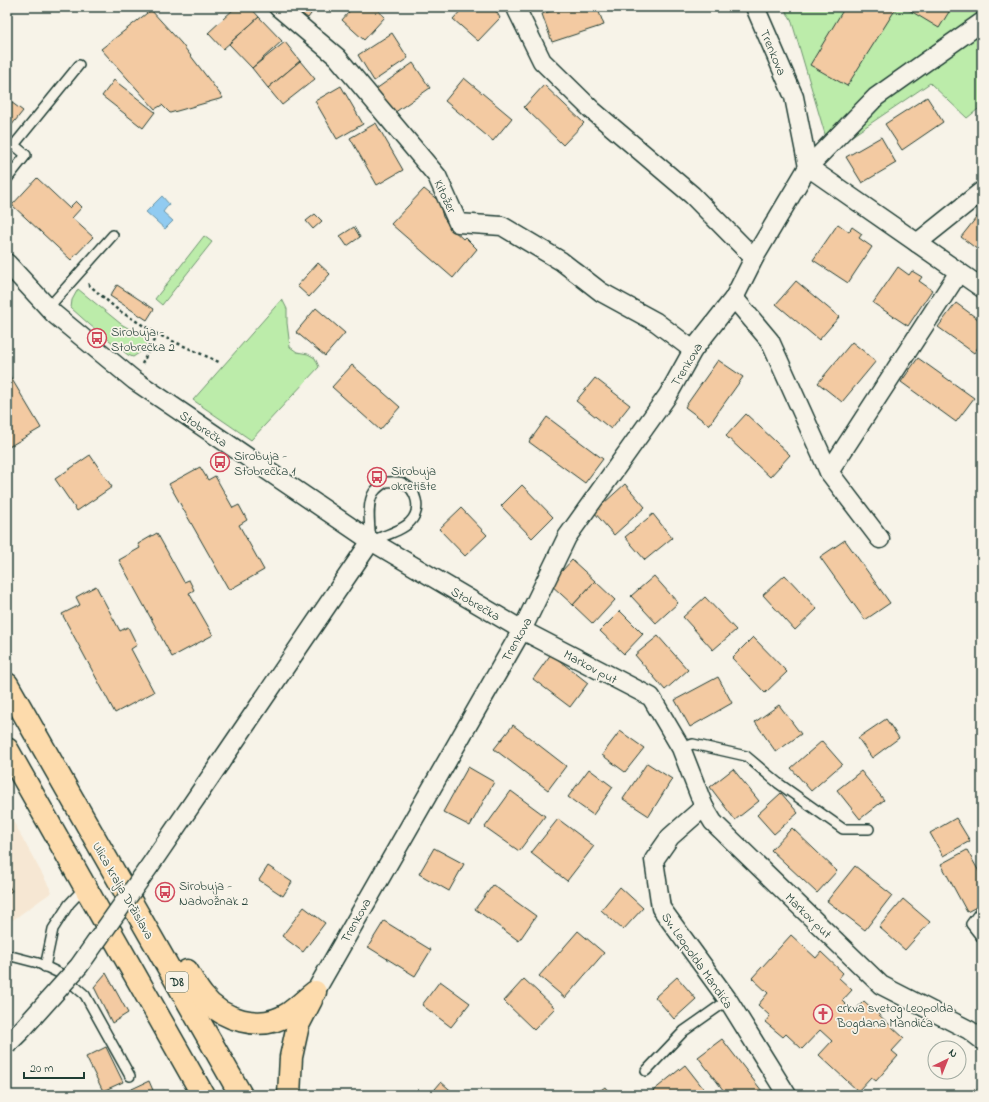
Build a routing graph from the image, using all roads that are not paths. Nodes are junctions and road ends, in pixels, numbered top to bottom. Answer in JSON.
{"nodes":[{"id":1,"x":278,"y":7,"type":"edge"},
{"id":2,"x":517,"y":7,"type":"edge"},
{"id":3,"x":755,"y":7,"type":"edge"},
{"id":4,"x":982,"y":22,"type":"edge"},
{"id":5,"x":79,"y":64,"type":"dead end"},
{"id":6,"x":808,"y":167,"type":"junction"},
{"id":7,"x":7,"y":179,"type":"edge"},
{"id":8,"x":982,"y":191,"type":"edge"},
{"id":9,"x":113,"y":235,"type":"dead end"},
{"id":10,"x":917,"y":243,"type":"junction"},
{"id":11,"x":754,"y":258,"type":"junction"},
{"id":12,"x":7,"y":262,"type":"edge"},
{"id":13,"x":959,"y":272,"type":"junction"},
{"id":14,"x":982,"y":288,"type":"edge"},
{"id":15,"x":734,"y":298,"type":"junction"},
{"id":16,"x":48,"y":308,"type":"junction"},
{"id":17,"x":693,"y":350,"type":"junction"},
{"id":18,"x":829,"y":472,"type":"junction"},
{"id":19,"x":880,"y":540,"type":"dead end"},
{"id":20,"x":371,"y":541,"type":"junction"},
{"id":21,"x":522,"y":630,"type":"junction"},
{"id":22,"x":7,"y":684,"type":"edge"},
{"id":23,"x":681,"y":748,"type":"junction"},
{"id":24,"x":7,"y":750,"type":"edge"},
{"id":25,"x":704,"y":807,"type":"junction"},
{"id":26,"x":869,"y":829,"type":"dead end"},
{"id":27,"x":86,"y":886,"type":"junction"},
{"id":28,"x":982,"y":909,"type":"edge"},
{"id":29,"x":144,"y":925,"type":"junction"},
{"id":30,"x":982,"y":938,"type":"edge"},
{"id":31,"x":7,"y":955,"type":"edge"},
{"id":32,"x":45,"y":967,"type":"junction"},
{"id":33,"x":315,"y":992,"type":"junction"},
{"id":34,"x":728,"y":1000,"type":"junction"},
{"id":35,"x":982,"y":1040,"type":"edge"},
{"id":36,"x":7,"y":1045,"type":"edge"},
{"id":37,"x":646,"y":1071,"type":"dead end"},
{"id":38,"x":130,"y":1076,"type":"dead end"},
{"id":39,"x":204,"y":1095,"type":"edge"},
{"id":40,"x":241,"y":1095,"type":"edge"},
{"id":41,"x":289,"y":1095,"type":"edge"},
{"id":42,"x":787,"y":1095,"type":"edge"}],
"edges":[{"from":1,"to":17,"type":"street","name":"Kitožer"},
{"from":2,"to":11,"type":"street"},
{"from":3,"to":6,"type":"street","name":"Trenkova"},
{"from":4,"to":6,"type":"street"},
{"from":5,"to":7,"type":"lane"},
{"from":6,"to":10,"type":"street"},
{"from":6,"to":11,"type":"street","name":"Trenkova"},
{"from":8,"to":10,"type":"street"},
{"from":9,"to":16,"type":"lane"},
{"from":10,"to":13,"type":"street"},
{"from":11,"to":15,"type":"street","name":"Trenkova"},
{"from":12,"to":16,"type":"street","name":"Stobrečka"},
{"from":13,"to":14,"type":"street"},
{"from":13,"to":18,"type":"street"},
{"from":15,"to":17,"type":"street","name":"Trenkova"},
{"from":15,"to":18,"type":"street"},
{"from":16,"to":20,"type":"street","name":"Stobrečka"},
{"from":17,"to":21,"type":"street","name":"Trenkova"},
{"from":18,"to":19,"type":"street"},
{"from":20,"to":20,"type":"lane"},
{"from":20,"to":21,"type":"street","name":"Stobrečka"},
{"from":20,"to":36,"type":"street","bridge":true},
{"from":21,"to":23,"type":"street","name":"Markov put"},
{"from":21,"to":33,"type":"street","name":"Trenkova"},
{"from":22,"to":29,"type":"highway","name":"Ulica kralja Držislava","number":"D8"},
{"from":23,"to":25,"type":"street","name":"Markov put"},
{"from":23,"to":26,"type":"lane"},
{"from":24,"to":27,"type":"highway","number":"D8"},
{"from":25,"to":34,"type":"street","name":"Sv. Leopolda Mandića"},
{"from":25,"to":35,"type":"street","name":"Markov put"},
{"from":27,"to":32,"type":"lane"},
{"from":27,"to":39,"type":"highway","number":"D8"},
{"from":28,"to":30,"type":"lane"},
{"from":29,"to":33,"type":"highway"},
{"from":29,"to":40,"type":"highway","name":"Ulica kralja Držislava","number":"D8"},
{"from":31,"to":32,"type":"lane"},
{"from":32,"to":38,"type":"lane"},
{"from":33,"to":41,"type":"highway"},
{"from":34,"to":37,"type":"lane"},
{"from":34,"to":42,"type":"street","name":"Sv. Leopolda Mandića"}]}
